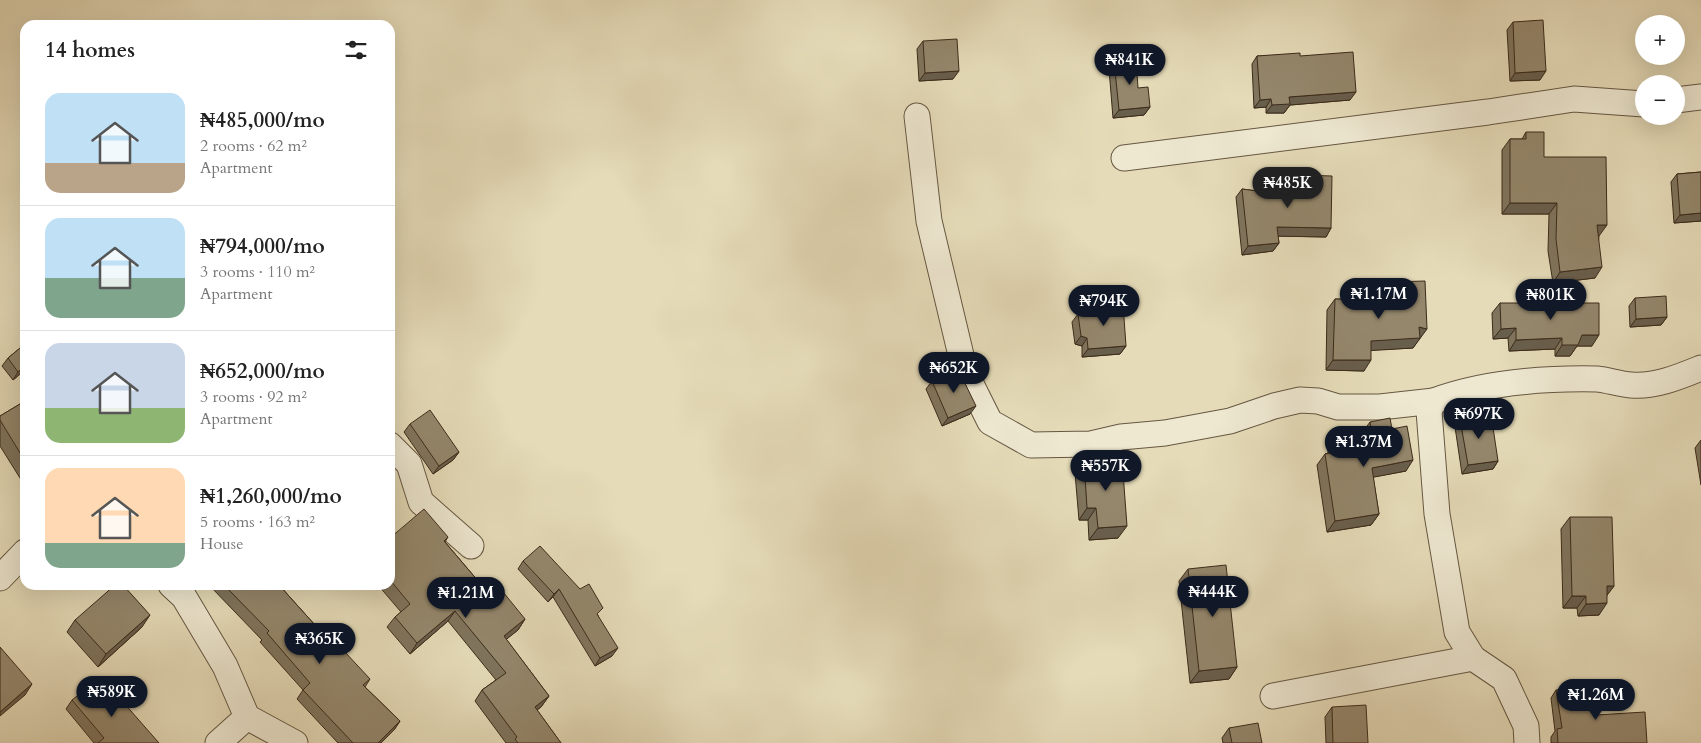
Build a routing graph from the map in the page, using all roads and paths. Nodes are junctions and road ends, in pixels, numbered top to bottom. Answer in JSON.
{"nodes":[{"id":1,"x":1701,"y":97,"type":"edge"},
{"id":2,"x":1685,"y":99,"type":"edge"},
{"id":3,"x":1635,"y":103,"type":"edge"},
{"id":4,"x":917,"y":116,"type":"dead end"},
{"id":5,"x":1124,"y":158,"type":"dead end"},
{"id":6,"x":1701,"y":368,"type":"edge"},
{"id":7,"x":1434,"y":400,"type":"junction"},
{"id":8,"x":395,"y":450,"type":"edge"},
{"id":9,"x":470,"y":546,"type":"dead end"},
{"id":10,"x":20,"y":557,"type":"edge"},
{"id":11,"x":0,"y":578,"type":"edge"},
{"id":12,"x":176,"y":590,"type":"edge"},
{"id":13,"x":1473,"y":658,"type":"junction"},
{"id":14,"x":1273,"y":696,"type":"dead end"},
{"id":15,"x":247,"y":717,"type":"junction"},
{"id":16,"x":218,"y":743,"type":"edge"},
{"id":17,"x":295,"y":743,"type":"edge"},
{"id":18,"x":1527,"y":743,"type":"edge"}],
"edges":[{"from":1,"to":2,"type":"street"},
{"from":3,"to":5,"type":"street"},
{"from":4,"to":7,"type":"street"},
{"from":6,"to":7,"type":"street"},
{"from":7,"to":13,"type":"street"},
{"from":8,"to":9,"type":"street"},
{"from":10,"to":11,"type":"street"},
{"from":12,"to":15,"type":"street"},
{"from":13,"to":14,"type":"street"},
{"from":13,"to":18,"type":"street"},
{"from":15,"to":16,"type":"street"},
{"from":15,"to":17,"type":"street"}]}
